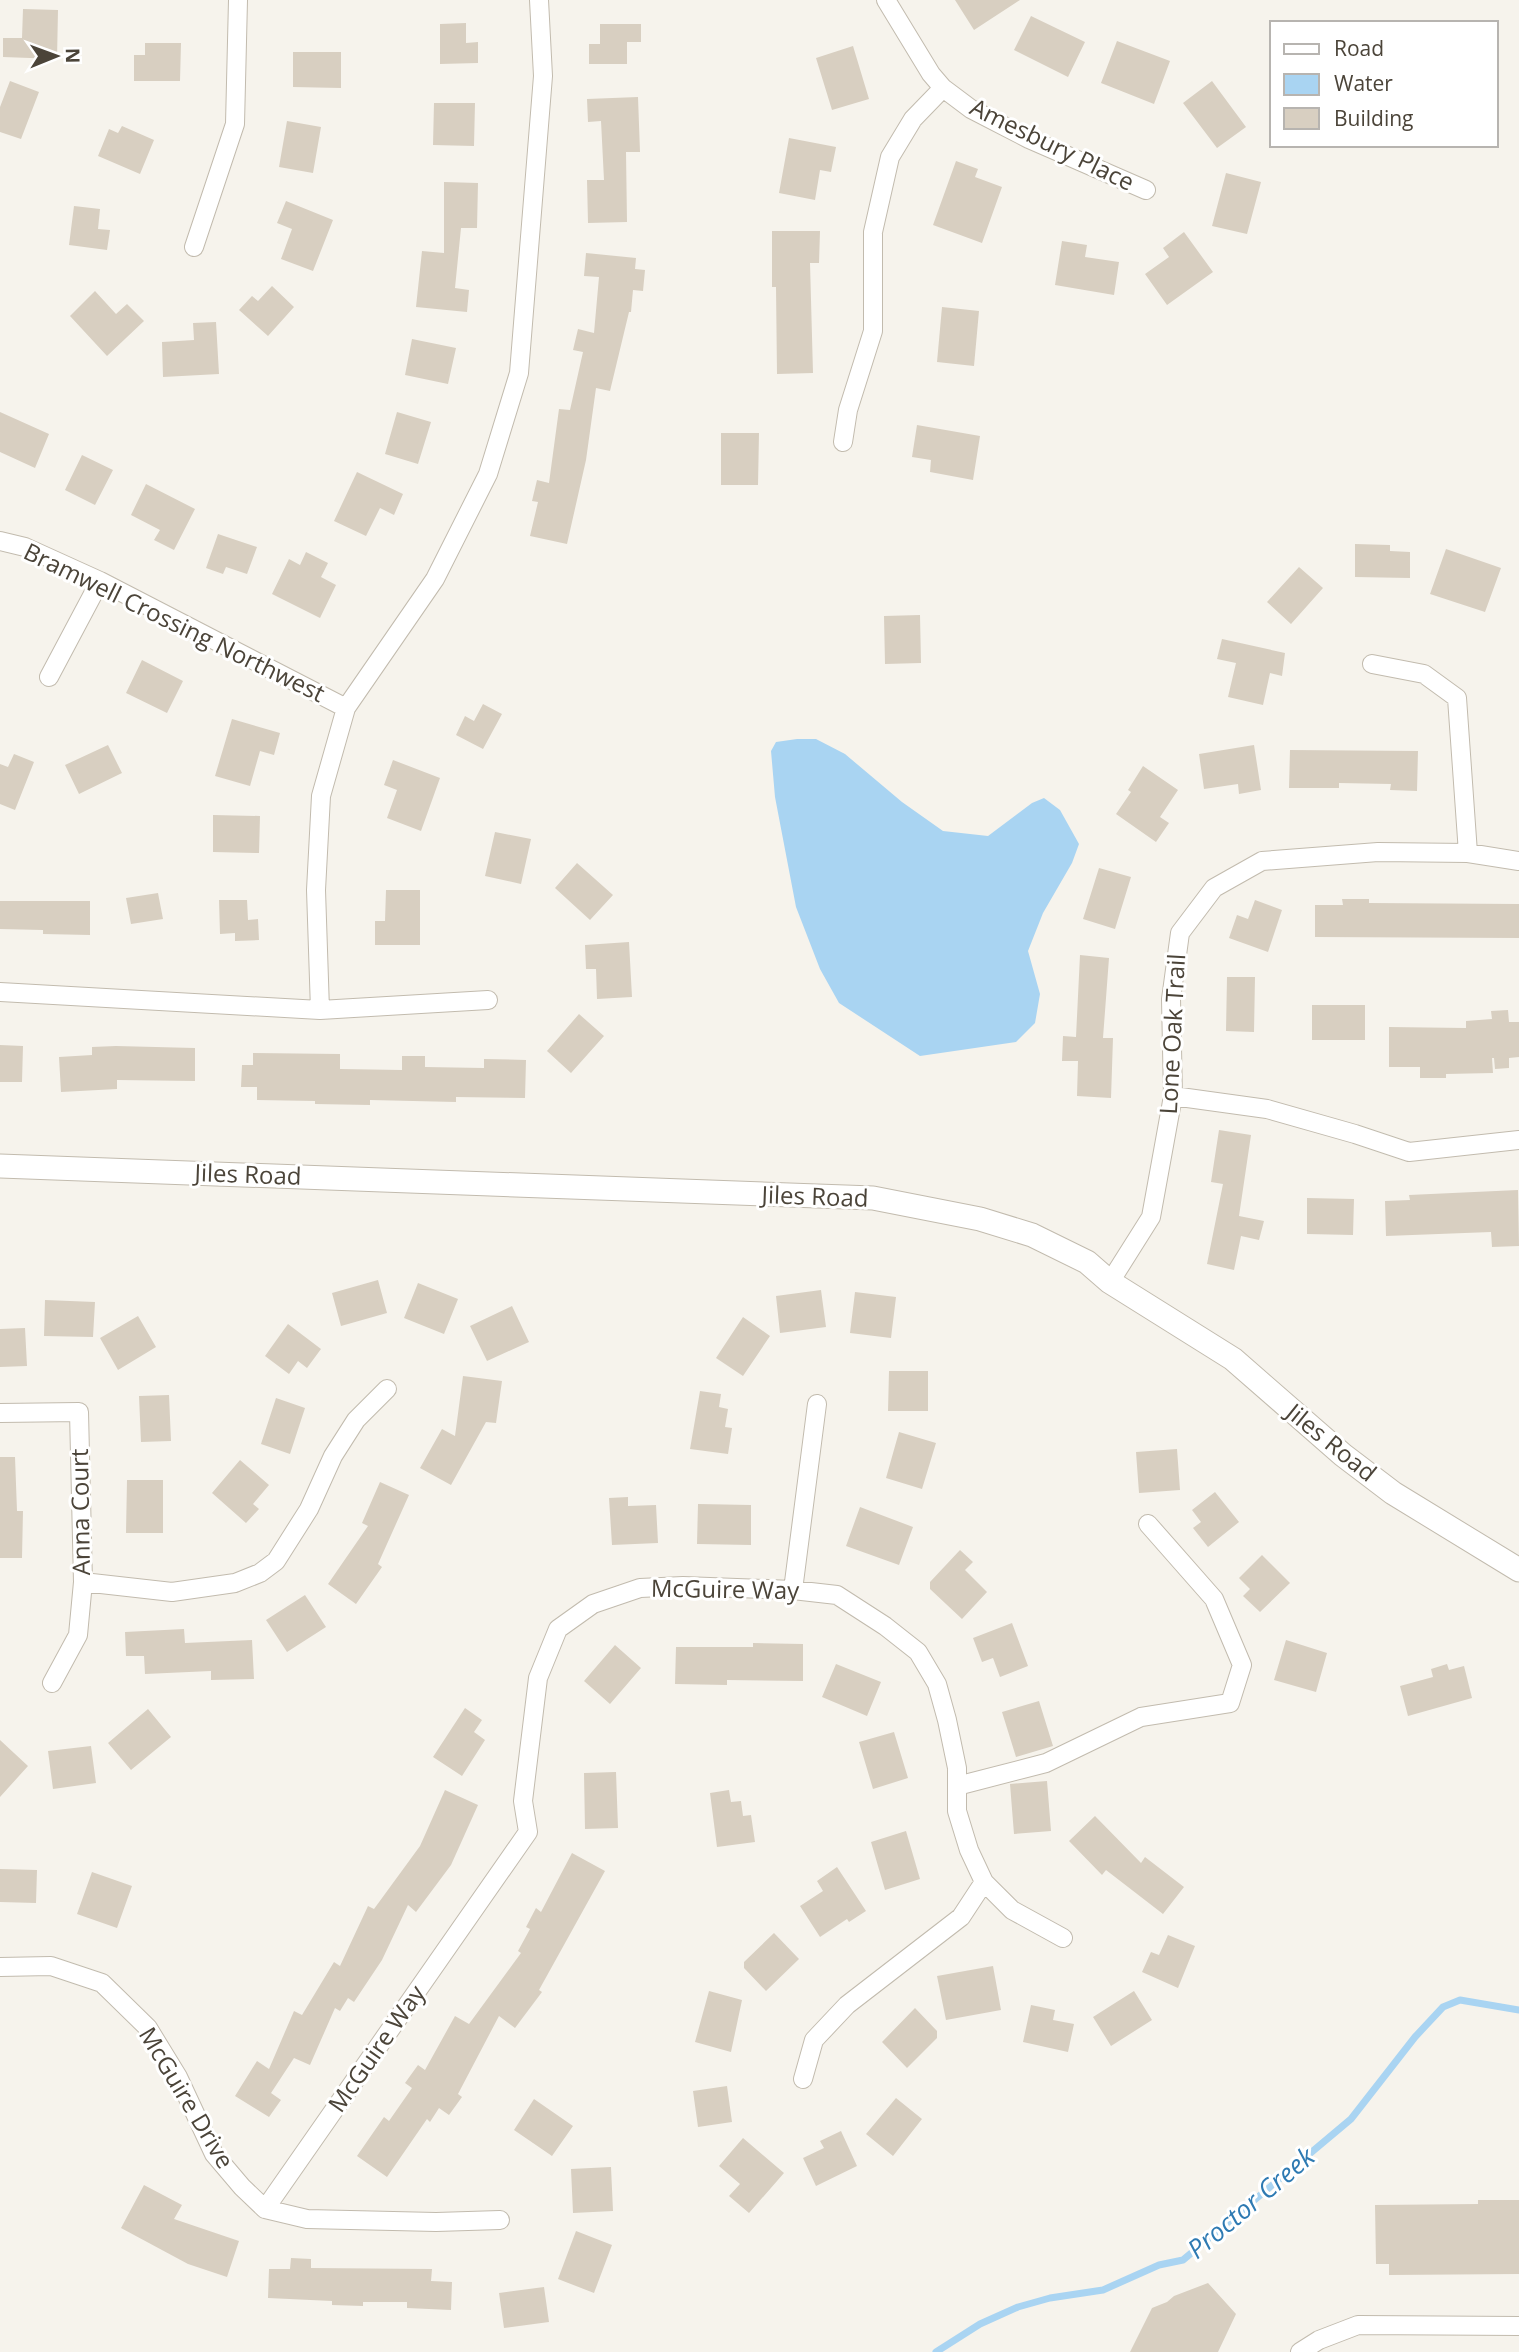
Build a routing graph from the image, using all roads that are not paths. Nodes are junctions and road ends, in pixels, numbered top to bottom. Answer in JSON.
{"nodes":[{"id":1,"x":239,"y":0,"type":"edge"},
{"id":2,"x":539,"y":0,"type":"edge"},
{"id":3,"x":886,"y":0,"type":"edge"},
{"id":4,"x":943,"y":88,"type":"junction"},
{"id":5,"x":1146,"y":190,"type":"dead end"},
{"id":6,"x":194,"y":247,"type":"dead end"},
{"id":7,"x":843,"y":442,"type":"dead end"},
{"id":8,"x":0,"y":541,"type":"edge"},
{"id":9,"x":100,"y":581,"type":"junction"},
{"id":10,"x":1372,"y":664,"type":"dead end"},
{"id":11,"x":49,"y":677,"type":"dead end"},
{"id":12,"x":346,"y":708,"type":"junction"},
{"id":13,"x":1468,"y":853,"type":"junction"},
{"id":14,"x":1519,"y":862,"type":"edge"},
{"id":15,"x":0,"y":992,"type":"edge"},
{"id":16,"x":488,"y":1000,"type":"dead end"},
{"id":17,"x":320,"y":1010,"type":"junction"},
{"id":18,"x":1173,"y":1096,"type":"junction"},
{"id":19,"x":1519,"y":1140,"type":"edge"},
{"id":20,"x":0,"y":1166,"type":"edge"},
{"id":21,"x":1110,"y":1282,"type":"junction"},
{"id":22,"x":387,"y":1389,"type":"dead end"},
{"id":23,"x":817,"y":1404,"type":"dead end"},
{"id":24,"x":0,"y":1413,"type":"edge"},
{"id":25,"x":1148,"y":1524,"type":"dead end"},
{"id":26,"x":1519,"y":1570,"type":"edge"},
{"id":27,"x":83,"y":1582,"type":"junction"},
{"id":28,"x":793,"y":1590,"type":"junction"},
{"id":29,"x":52,"y":1683,"type":"dead end"},
{"id":30,"x":957,"y":1786,"type":"junction"},
{"id":31,"x":984,"y":1882,"type":"junction"},
{"id":32,"x":1063,"y":1938,"type":"dead end"},
{"id":33,"x":0,"y":1967,"type":"edge"},
{"id":34,"x":803,"y":2079,"type":"dead end"},
{"id":35,"x":265,"y":2209,"type":"junction"},
{"id":36,"x":500,"y":2220,"type":"dead end"},
{"id":37,"x":1519,"y":2326,"type":"edge"},
{"id":38,"x":1300,"y":2352,"type":"edge"}],
"edges":[{"from":1,"to":6,"type":"street"},
{"from":2,"to":12,"type":"street"},
{"from":3,"to":4,"type":"street","name":"Amesbury Place"},
{"from":4,"to":5,"type":"street","name":"Amesbury Place"},
{"from":4,"to":7,"type":"street"},
{"from":8,"to":9,"type":"street","name":"Bramwell Crossing Northwest"},
{"from":9,"to":11,"type":"street"},
{"from":9,"to":12,"type":"street","name":"Bramwell Crossing Northwest"},
{"from":10,"to":13,"type":"street"},
{"from":12,"to":17,"type":"street"},
{"from":13,"to":14,"type":"street","name":"Lone Oak Trail"},
{"from":13,"to":18,"type":"street","name":"Lone Oak Trail"},
{"from":15,"to":17,"type":"street"},
{"from":16,"to":17,"type":"street"},
{"from":18,"to":19,"type":"street"},
{"from":18,"to":21,"type":"street","name":"Lone Oak Trail"},
{"from":20,"to":21,"type":"street","name":"Jiles Road"},
{"from":21,"to":26,"type":"street","name":"Jiles Road"},
{"from":22,"to":27,"type":"street"},
{"from":23,"to":28,"type":"street"},
{"from":24,"to":27,"type":"street","name":"Anna Court"},
{"from":25,"to":30,"type":"street"},
{"from":27,"to":29,"type":"street","name":"Anna Court"},
{"from":28,"to":30,"type":"street","name":"McGuire Way"},
{"from":28,"to":35,"type":"street","name":"McGuire Way"},
{"from":30,"to":31,"type":"street","name":"McGuire Way"},
{"from":31,"to":32,"type":"street","name":"McGuire Way"},
{"from":31,"to":34,"type":"street"},
{"from":33,"to":35,"type":"street","name":"McGuire Drive"},
{"from":35,"to":36,"type":"street","name":"McGuire Drive"},
{"from":37,"to":38,"type":"street"}]}
